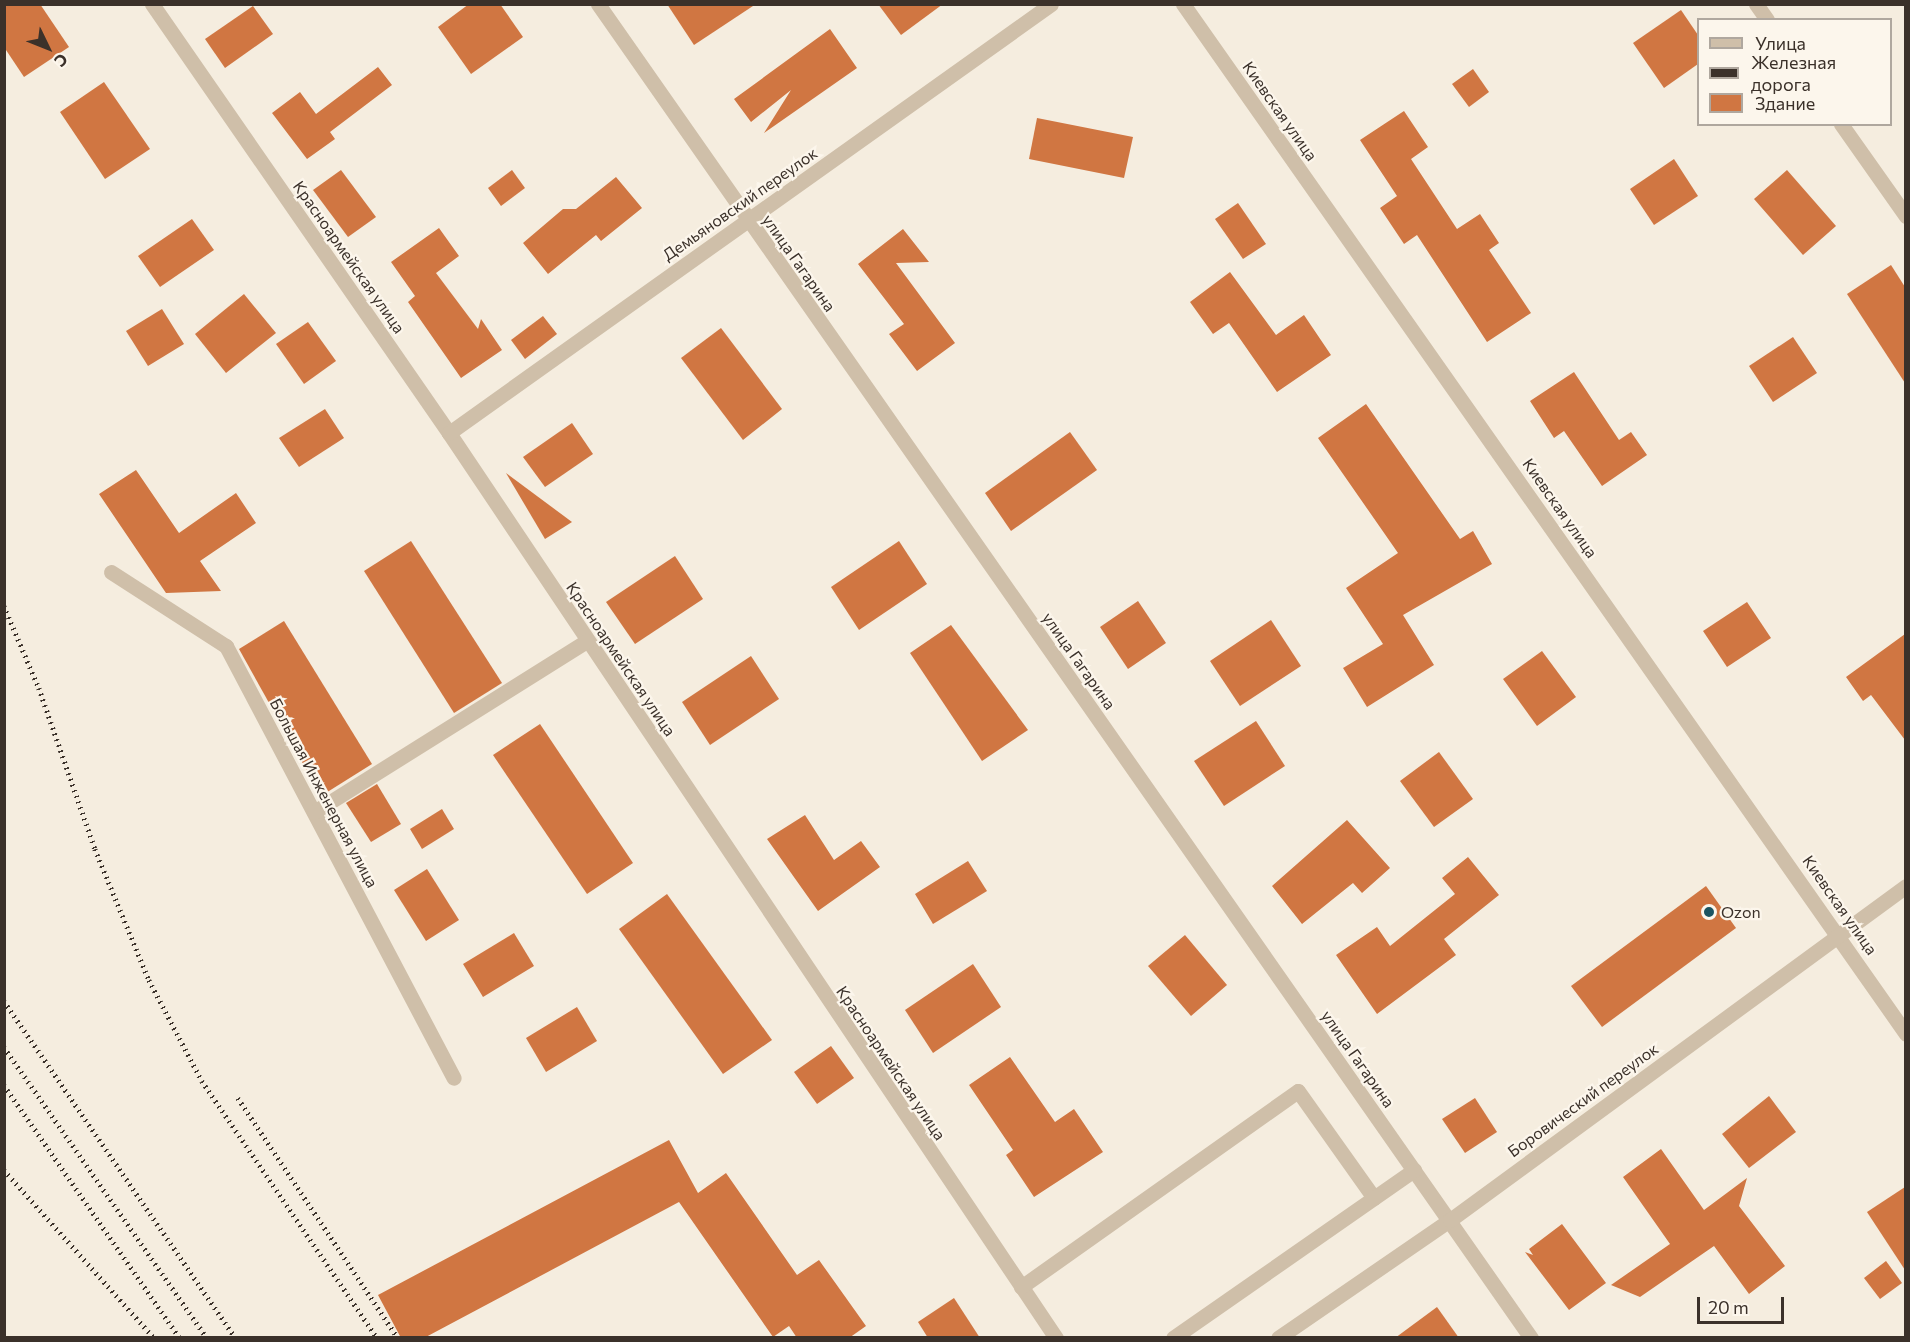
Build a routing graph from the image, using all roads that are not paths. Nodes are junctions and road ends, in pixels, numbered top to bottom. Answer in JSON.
{"nodes":[{"id":1,"x":152,"y":4,"type":"edge"},
{"id":2,"x":598,"y":4,"type":"edge"},
{"id":3,"x":1052,"y":4,"type":"edge"},
{"id":4,"x":1183,"y":4,"type":"edge"},
{"id":5,"x":1756,"y":4,"type":"edge"},
{"id":6,"x":1766,"y":18,"type":"edge"},
{"id":7,"x":1842,"y":126,"type":"edge"},
{"id":8,"x":1905,"y":216,"type":"edge"},
{"id":9,"x":748,"y":221,"type":"junction"},
{"id":10,"x":449,"y":433,"type":"junction"},
{"id":11,"x":111,"y":572,"type":"dead end"},
{"id":12,"x":588,"y":641,"type":"junction"},
{"id":13,"x":314,"y":812,"type":"junction"},
{"id":14,"x":1905,"y":886,"type":"edge"},
{"id":15,"x":1839,"y":934,"type":"junction"},
{"id":16,"x":1905,"y":1034,"type":"edge"},
{"id":17,"x":453,"y":1078,"type":"dead end"},
{"id":18,"x":1414,"y":1170,"type":"junction"},
{"id":19,"x":1374,"y":1198,"type":"junction"},
{"id":20,"x":1450,"y":1220,"type":"junction"},
{"id":21,"x":1021,"y":1287,"type":"junction"},
{"id":22,"x":1056,"y":1338,"type":"edge"},
{"id":23,"x":1173,"y":1338,"type":"edge"},
{"id":24,"x":1278,"y":1338,"type":"edge"},
{"id":25,"x":1532,"y":1338,"type":"edge"}],
"edges":[{"from":1,"to":10,"type":"street","name":"Красноармейская улица"},
{"from":2,"to":9,"type":"street","name":"улица Гагарина"},
{"from":3,"to":9,"type":"street","name":"Демьяновский переулок"},
{"from":4,"to":15,"type":"street","name":"Киевская улица"},
{"from":5,"to":6,"type":"street"},
{"from":7,"to":8,"type":"street"},
{"from":9,"to":10,"type":"street","name":"Демьяновский переулок"},
{"from":9,"to":18,"type":"street","name":"улица Гагарина"},
{"from":10,"to":12,"type":"street","name":"Красноармейская улица"},
{"from":11,"to":13,"type":"street","name":"Большая Инженерная улица"},
{"from":12,"to":13,"type":"street"},
{"from":12,"to":21,"type":"street","name":"Красноармейская улица"},
{"from":13,"to":17,"type":"street","name":"Большая Инженерная улица"},
{"from":14,"to":15,"type":"street","name":"Боровический переулок"},
{"from":15,"to":16,"type":"street","name":"Киевская улица"},
{"from":15,"to":20,"type":"street","name":"Боровический переулок"},
{"from":18,"to":19,"type":"street"},
{"from":18,"to":20,"type":"street","name":"улица Гагарина"},
{"from":19,"to":21,"type":"street"},
{"from":19,"to":23,"type":"street"},
{"from":20,"to":24,"type":"street","name":"Боровический переулок"},
{"from":20,"to":25,"type":"street","name":"улица Гагарина"},
{"from":21,"to":22,"type":"street","name":"Красноармейская улица"}]}
